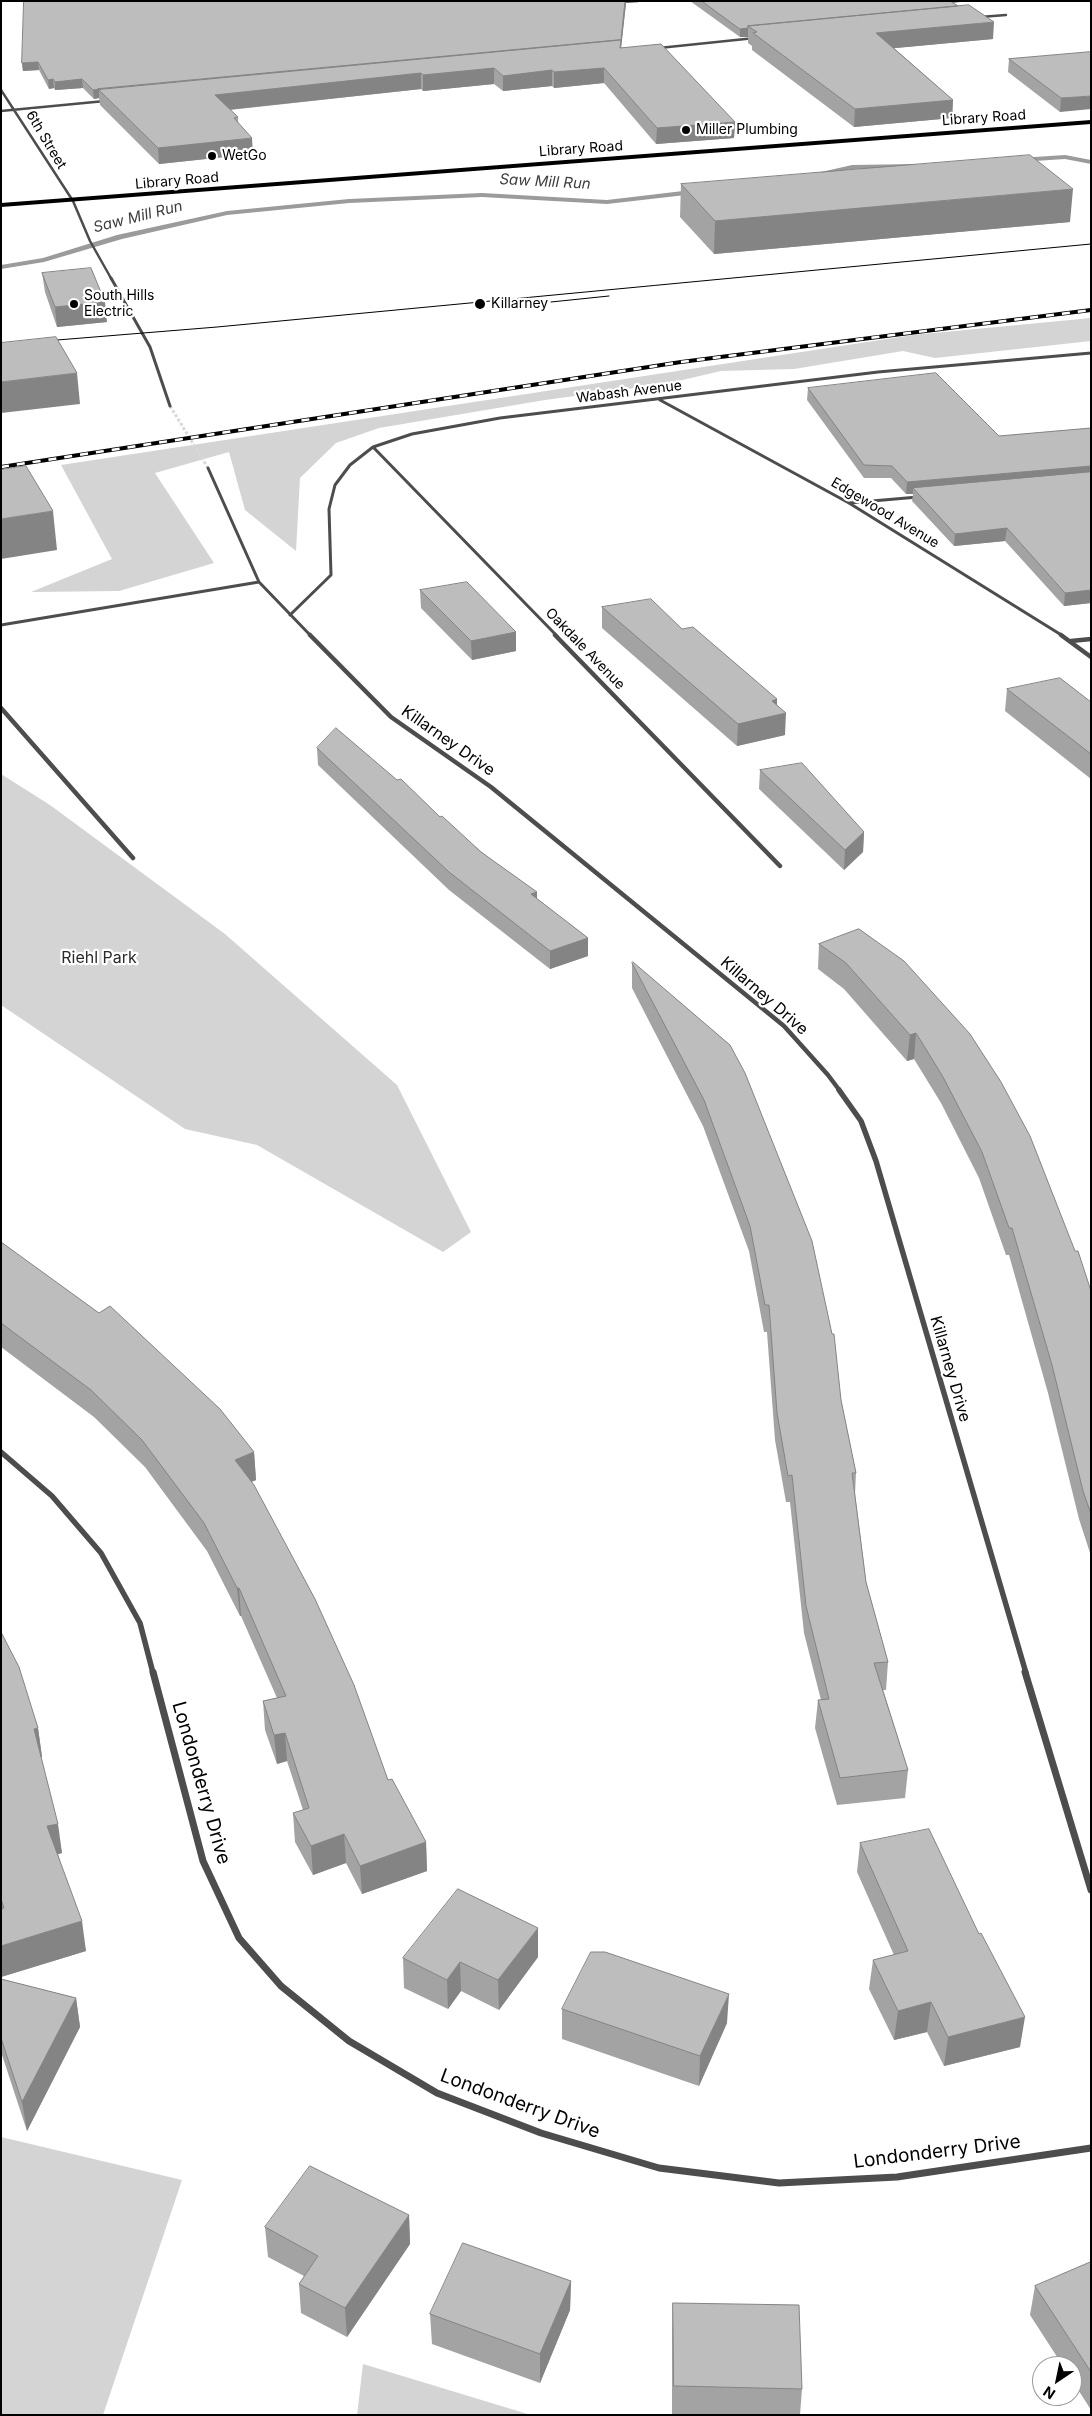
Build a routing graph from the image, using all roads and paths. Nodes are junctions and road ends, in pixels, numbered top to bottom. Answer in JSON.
{"nodes":[{"id":1,"x":638,"y":1,"type":"edge"},
{"id":2,"x":619,"y":2,"type":"edge"},
{"id":3,"x":1006,"y":14,"type":"dead end"},
{"id":4,"x":976,"y":17,"type":"edge"},
{"id":5,"x":758,"y":38,"type":"edge"},
{"id":6,"x":658,"y":48,"type":"edge"},
{"id":7,"x":1,"y":90,"type":"edge"},
{"id":8,"x":108,"y":100,"type":"edge"},
{"id":9,"x":15,"y":109,"type":"junction"},
{"id":10,"x":1,"y":111,"type":"edge"},
{"id":11,"x":1091,"y":122,"type":"edge"},
{"id":12,"x":73,"y":201,"type":"junction"},
{"id":13,"x":1,"y":205,"type":"edge"},
{"id":14,"x":1,"y":210,"type":"edge"},
{"id":15,"x":1091,"y":353,"type":"edge"},
{"id":16,"x":660,"y":400,"type":"junction"},
{"id":17,"x":170,"y":406,"type":"tunnel mouth"},
{"id":18,"x":373,"y":447,"type":"junction"},
{"id":19,"x":208,"y":468,"type":"tunnel mouth"},
{"id":20,"x":926,"y":496,"type":"edge"},
{"id":21,"x":849,"y":503,"type":"junction"},
{"id":22,"x":259,"y":582,"type":"junction"},
{"id":23,"x":290,"y":615,"type":"junction"},
{"id":24,"x":1,"y":625,"type":"edge"},
{"id":25,"x":1091,"y":639,"type":"edge"},
{"id":26,"x":1071,"y":641,"type":"junction"},
{"id":27,"x":1091,"y":657,"type":"edge"},
{"id":28,"x":1,"y":708,"type":"edge"},
{"id":29,"x":133,"y":858,"type":"dead end"},
{"id":30,"x":780,"y":866,"type":"dead end"},
{"id":31,"x":1,"y":1452,"type":"edge"},
{"id":32,"x":1091,"y":1890,"type":"edge"},
{"id":33,"x":1091,"y":2148,"type":"edge"}],
"edges":[{"from":1,"to":2,"type":"street"},
{"from":3,"to":4,"type":"street"},
{"from":5,"to":6,"type":"street"},
{"from":7,"to":9,"type":"street","name":"6th Street"},
{"from":8,"to":9,"type":"street"},
{"from":9,"to":10,"type":"street"},
{"from":9,"to":12,"type":"street","name":"6th Street"},
{"from":11,"to":12,"type":"main road","name":"Library Road"},
{"from":12,"to":13,"type":"main road","name":"Library Road"},
{"from":12,"to":14,"type":"main road","name":"Library Road"},
{"from":12,"to":17,"type":"street"},
{"from":15,"to":16,"type":"street","name":"Wabash Avenue"},
{"from":16,"to":18,"type":"street","name":"Wabash Avenue"},
{"from":16,"to":21,"type":"street","name":"Edgewood Avenue"},
{"from":18,"to":23,"type":"street","name":"Wabash Avenue"},
{"from":18,"to":30,"type":"street","name":"Oakdale Avenue"},
{"from":19,"to":22,"type":"street","name":"Killarney Drive"},
{"from":20,"to":21,"type":"street"},
{"from":21,"to":26,"type":"street","name":"Edgewood Avenue"},
{"from":22,"to":23,"type":"street","name":"Killarney Drive"},
{"from":22,"to":24,"type":"street"},
{"from":23,"to":32,"type":"street","name":"Killarney Drive"},
{"from":25,"to":26,"type":"street"},
{"from":26,"to":27,"type":"street","name":"Edgewood Avenue"},
{"from":28,"to":29,"type":"street"},
{"from":31,"to":33,"type":"street","name":"Londonderry Drive"}]}
